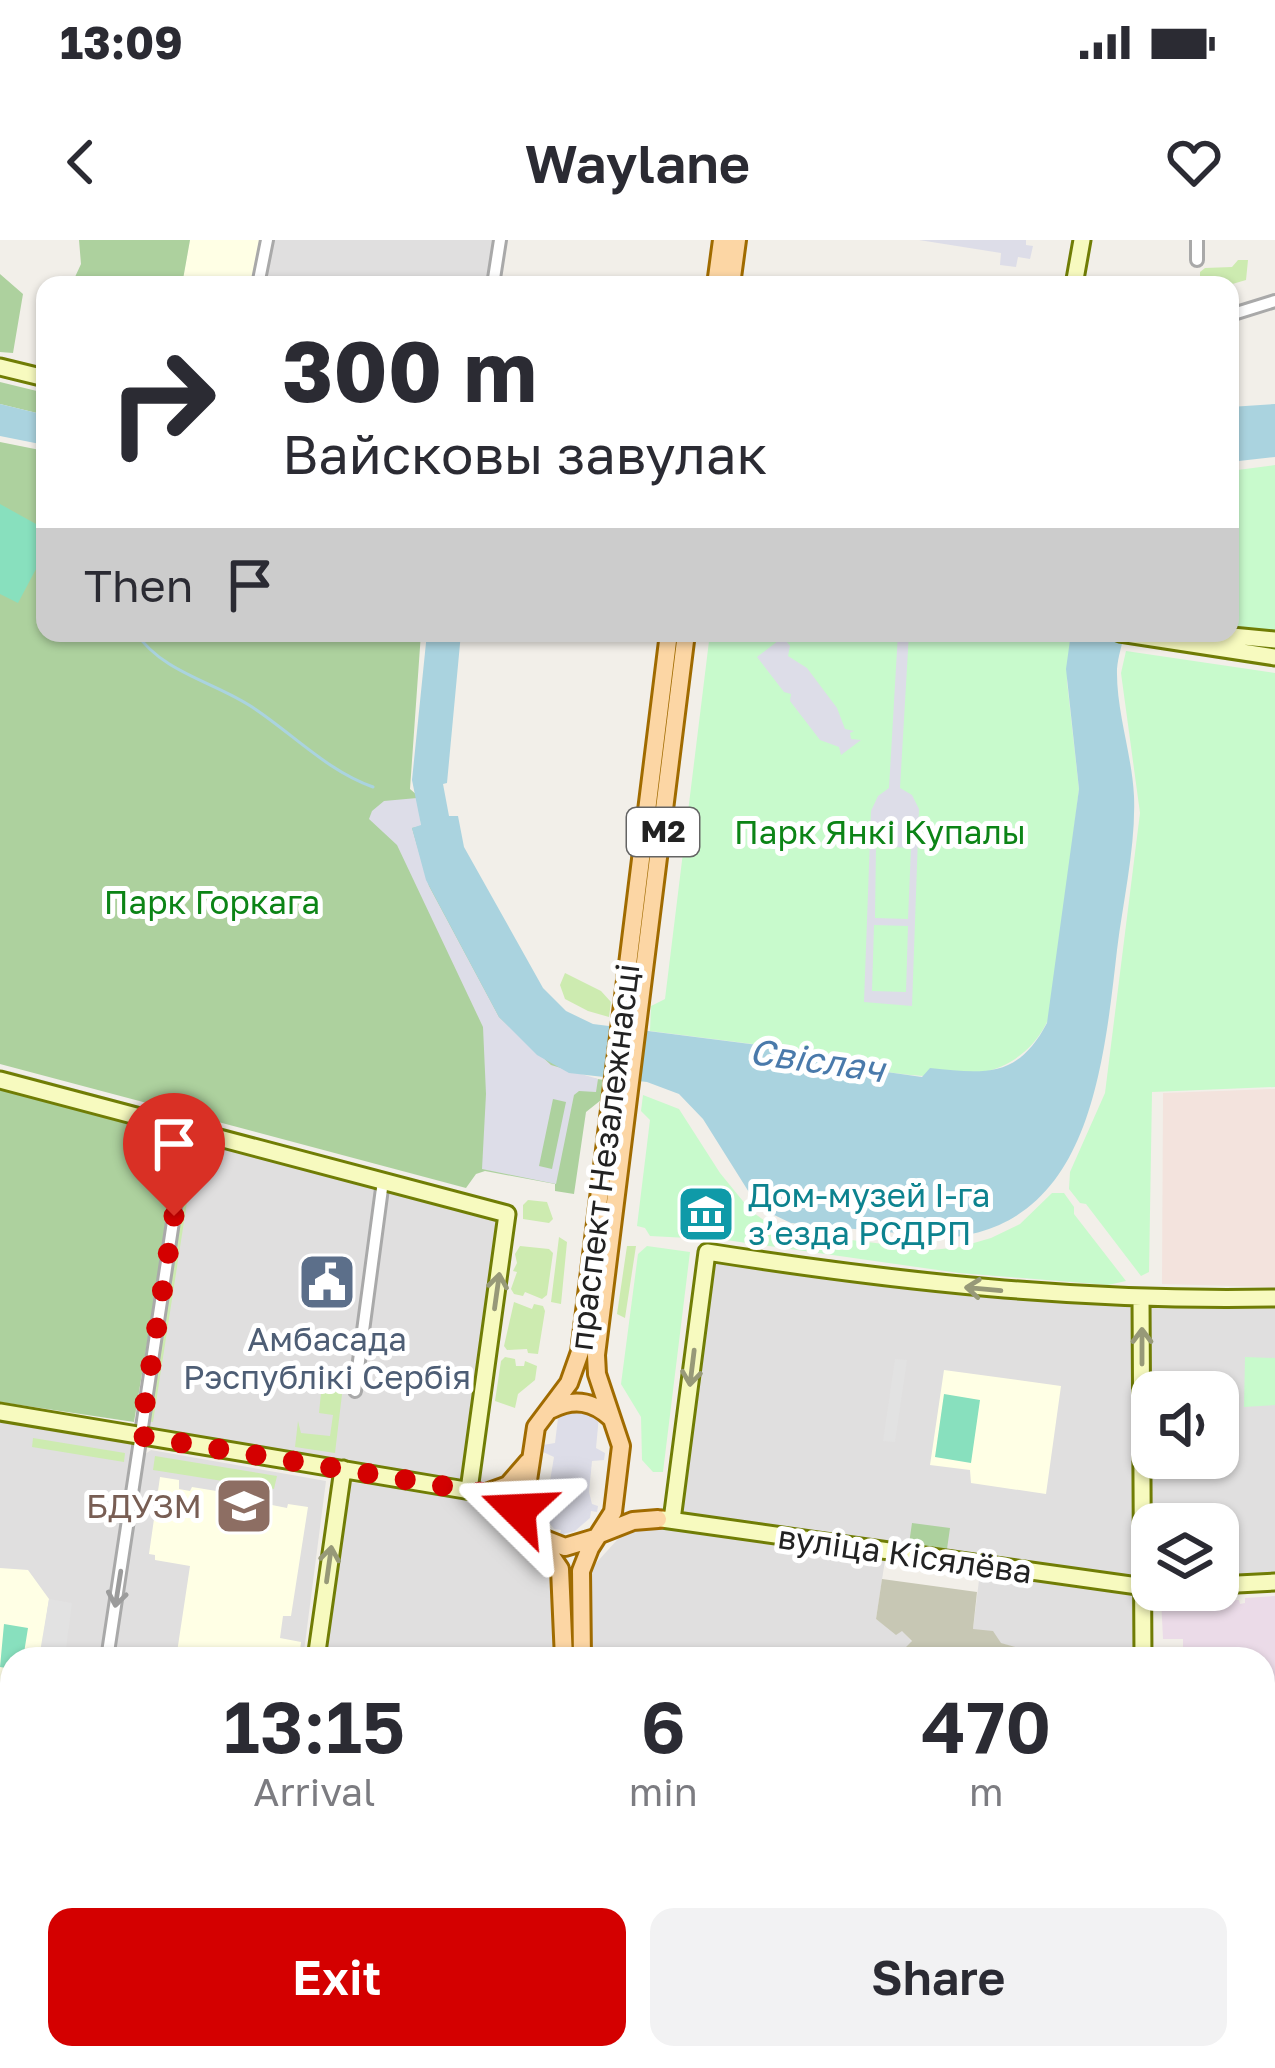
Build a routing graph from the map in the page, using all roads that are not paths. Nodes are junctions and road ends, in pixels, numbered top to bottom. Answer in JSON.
{"nodes":[{"id":1,"x":267,"y":240,"type":"edge"},
{"id":2,"x":500,"y":240,"type":"edge"},
{"id":3,"x":722,"y":240,"type":"edge"},
{"id":4,"x":737,"y":240,"type":"edge"},
{"id":5,"x":1082,"y":240,"type":"edge"},
{"id":6,"x":1197,"y":240,"type":"edge"},
{"id":7,"x":1197,"y":260,"type":"dead end"},
{"id":8,"x":260,"y":276,"type":"edge"},
{"id":9,"x":495,"y":276,"type":"edge"},
{"id":10,"x":717,"y":276,"type":"edge"},
{"id":11,"x":732,"y":276,"type":"edge"},
{"id":12,"x":1076,"y":276,"type":"edge"},
{"id":13,"x":1275,"y":301,"type":"edge"},
{"id":14,"x":1239,"y":312,"type":"edge"},
{"id":15,"x":0,"y":367,"type":"edge"},
{"id":16,"x":36,"y":376,"type":"edge"},
{"id":17,"x":1239,"y":637,"type":"edge"},
{"id":18,"x":1275,"y":640,"type":"edge"},
{"id":19,"x":668,"y":642,"type":"edge"},
{"id":20,"x":685,"y":642,"type":"edge"},
{"id":21,"x":1180,"y":642,"type":"edge"},
{"id":22,"x":1275,"y":657,"type":"edge"},
{"id":23,"x":631,"y":1014,"type":"junction"},
{"id":24,"x":0,"y":1079,"type":"edge"},
{"id":25,"x":620,"y":1101,"type":"junction"},
{"id":26,"x":188,"y":1129,"type":"junction"},
{"id":27,"x":383,"y":1181,"type":"junction"},
{"id":28,"x":1275,"y":1298,"type":"edge"},
{"id":29,"x":1142,"y":1299,"type":"junction"},
{"id":30,"x":355,"y":1391,"type":"dead end"},
{"id":31,"x":0,"y":1412,"type":"edge"},
{"id":32,"x":547,"y":1413,"type":"junction"},
{"id":33,"x":615,"y":1425,"type":"junction"},
{"id":34,"x":140,"y":1436,"type":"junction"},
{"id":35,"x":529,"y":1461,"type":"junction"},
{"id":36,"x":343,"y":1469,"type":"junction"},
{"id":37,"x":616,"y":1480,"type":"junction"},
{"id":38,"x":477,"y":1492,"type":"junction"},
{"id":39,"x":1147,"y":1503,"type":"edge"},
{"id":40,"x":665,"y":1519,"type":"junction"},
{"id":41,"x":532,"y":1528,"type":"junction"},
{"id":42,"x":598,"y":1537,"type":"junction"},
{"id":43,"x":1275,"y":1582,"type":"edge"},
{"id":44,"x":1239,"y":1584,"type":"edge"},
{"id":45,"x":1131,"y":1585,"type":"edge"},
{"id":46,"x":1147,"y":1611,"type":"edge"},
{"id":47,"x":109,"y":1647,"type":"edge"},
{"id":48,"x":318,"y":1647,"type":"edge"},
{"id":49,"x":564,"y":1647,"type":"edge"},
{"id":50,"x":582,"y":1647,"type":"edge"},
{"id":51,"x":1144,"y":1647,"type":"edge"}],
"edges":[{"from":1,"to":8,"type":"street"},
{"from":2,"to":9,"type":"street"},
{"from":3,"to":10,"type":"main road"},
{"from":4,"to":11,"type":"main road"},
{"from":5,"to":12,"type":"street"},
{"from":6,"to":7,"type":"street"},
{"from":13,"to":14,"type":"street"},
{"from":15,"to":16,"type":"street"},
{"from":17,"to":18,"type":"street"},
{"from":19,"to":23,"type":"main road","name":"праспект Незалежнасці","number":"М2"},
{"from":20,"to":23,"type":"main road","name":"праспект Незалежнасці","number":"М2"},
{"from":21,"to":22,"type":"street"},
{"from":23,"to":25,"type":"main road","name":"праспект Незалежнасці","number":"М2"},
{"from":24,"to":26,"type":"street"},
{"from":25,"to":32,"type":"main road","name":"праспект Незалежнасці","number":"М2"},
{"from":25,"to":33,"type":"main road","name":"праспект Незалежнасці","number":"М2"},
{"from":26,"to":27,"type":"street"},
{"from":26,"to":34,"type":"street"},
{"from":27,"to":30,"type":"street"},
{"from":38,"to":27,"type":"street","one_way":true},
{"from":28,"to":29,"type":"street"},
{"from":39,"to":29,"type":"street","one_way":true},
{"from":29,"to":40,"type":"street","one_way":true},
{"from":31,"to":34,"type":"street"},
{"from":32,"to":33,"type":"main road"},
{"from":32,"to":35,"type":"main road","name":"праспект Незалежнасці","number":"М2"},
{"from":33,"to":37,"type":"main road","name":"праспект Незалежнасці","number":"М2"},
{"from":34,"to":36,"type":"street"},
{"from":34,"to":47,"type":"street","one_way":true},
{"from":35,"to":38,"type":"main road"},
{"from":35,"to":41,"type":"main road","name":"праспект Незалежнасці","number":"М2"},
{"from":36,"to":38,"type":"street"},
{"from":48,"to":36,"type":"street","one_way":true},
{"from":37,"to":40,"type":"main road"},
{"from":37,"to":42,"type":"main road","name":"праспект Незалежнасці","number":"М2"},
{"from":38,"to":41,"type":"main road"},
{"from":40,"to":42,"type":"main road"},
{"from":40,"to":45,"type":"street","name":"вуліца Кісялёва"},
{"from":41,"to":42,"type":"main road"},
{"from":41,"to":49,"type":"main road","name":"праспект Незалежнасці","number":"М2"},
{"from":42,"to":50,"type":"main road","name":"праспект Незалежнасці","number":"М2"},
{"from":43,"to":44,"type":"street"},
{"from":46,"to":51,"type":"street"}]}
